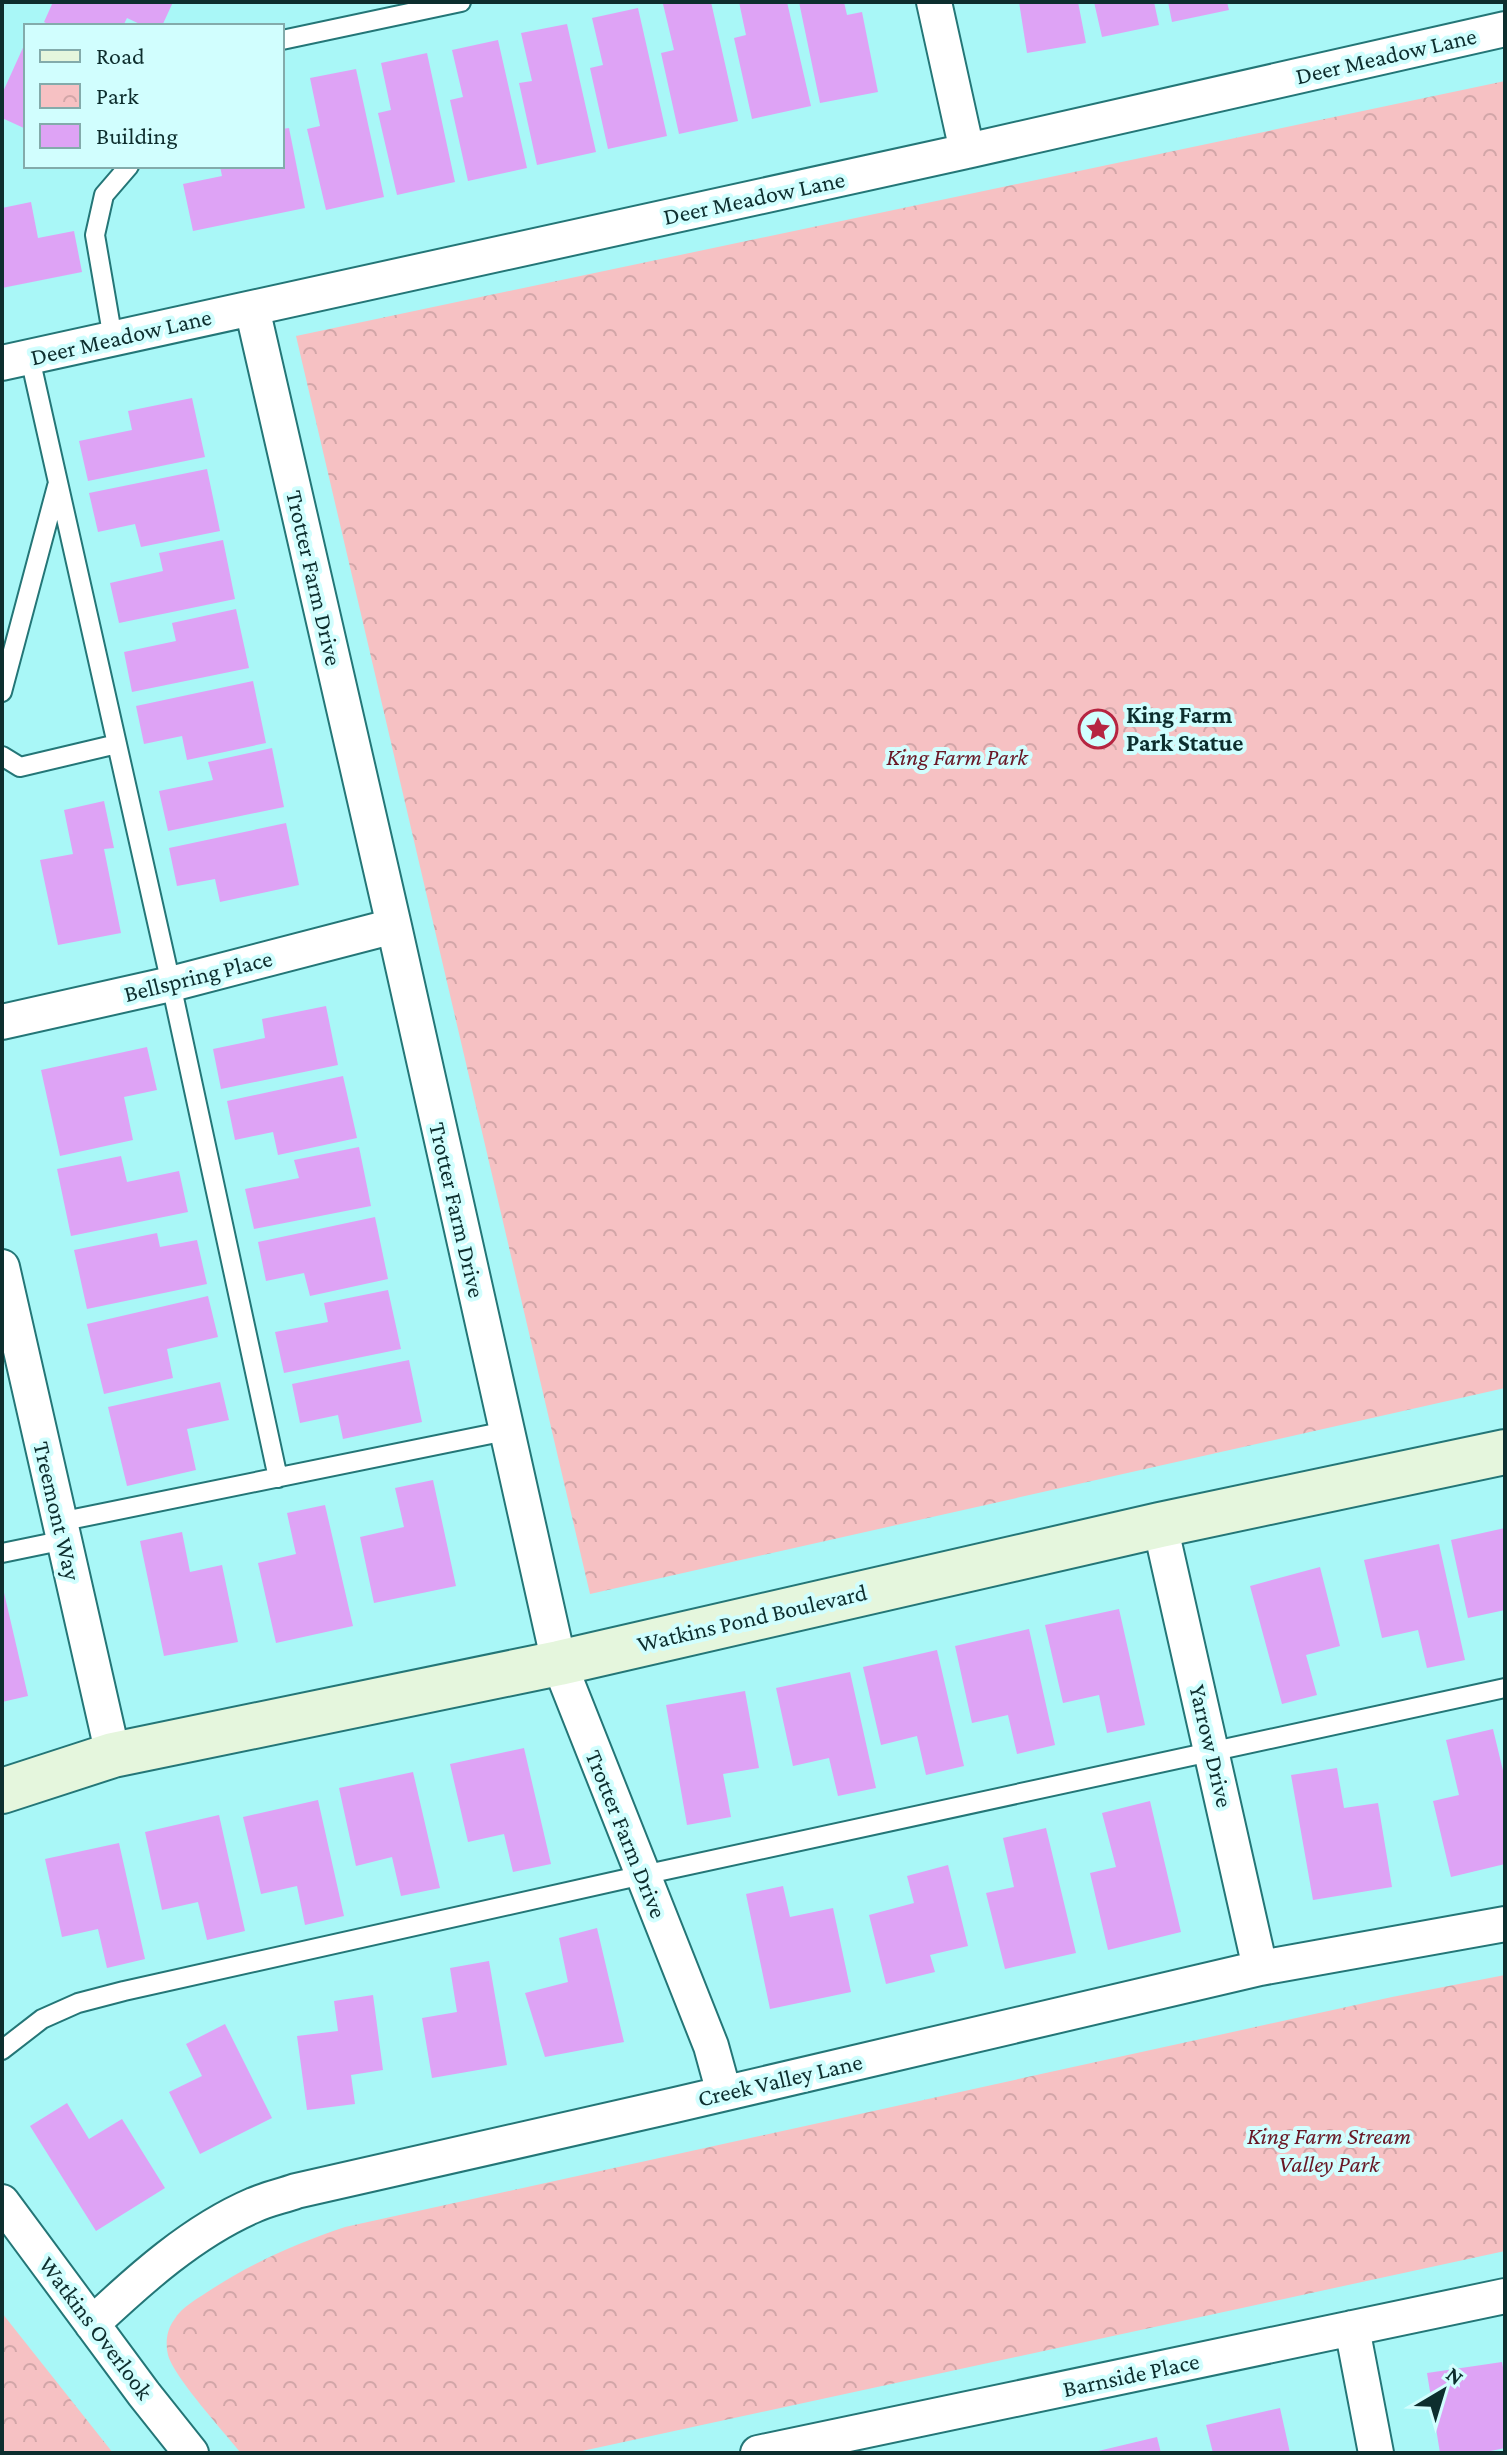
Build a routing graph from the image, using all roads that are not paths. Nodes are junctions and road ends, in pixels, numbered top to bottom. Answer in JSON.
{"nodes":[{"id":1,"x":461,"y":2,"type":"edge"},
{"id":2,"x":934,"y":2,"type":"edge"},
{"id":3,"x":1505,"y":29,"type":"edge"},
{"id":4,"x":284,"y":40,"type":"edge"},
{"id":5,"x":967,"y":151,"type":"junction"},
{"id":6,"x":127,"y":168,"type":"edge"},
{"id":7,"x":252,"y":308,"type":"junction"},
{"id":8,"x":113,"y":339,"type":"junction"},
{"id":9,"x":16,"y":360,"type":"edge"},
{"id":10,"x":58,"y":483,"type":"junction"},
{"id":11,"x":2,"y":692,"type":"edge"},
{"id":12,"x":117,"y":744,"type":"junction"},
{"id":13,"x":2,"y":756,"type":"edge"},
{"id":14,"x":394,"y":926,"type":"junction"},
{"id":15,"x":171,"y":984,"type":"junction"},
{"id":16,"x":2,"y":1022,"type":"edge"},
{"id":17,"x":2,"y":1267,"type":"edge"},
{"id":18,"x":506,"y":1431,"type":"junction"},
{"id":19,"x":1505,"y":1452,"type":"edge"},
{"id":20,"x":278,"y":1478,"type":"junction"},
{"id":21,"x":1160,"y":1525,"type":"junction"},
{"id":22,"x":62,"y":1531,"type":"junction"},
{"id":23,"x":2,"y":1553,"type":"edge"},
{"id":24,"x":559,"y":1663,"type":"junction"},
{"id":25,"x":1505,"y":1688,"type":"edge"},
{"id":26,"x":1212,"y":1752,"type":"junction"},
{"id":27,"x":113,"y":1755,"type":"junction"},
{"id":28,"x":2,"y":1791,"type":"edge"},
{"id":29,"x":643,"y":1875,"type":"junction"},
{"id":30,"x":1505,"y":1924,"type":"edge"},
{"id":31,"x":1260,"y":1968,"type":"junction"},
{"id":32,"x":2,"y":2050,"type":"edge"},
{"id":33,"x":724,"y":2093,"type":"junction"},
{"id":34,"x":2,"y":2202,"type":"edge"},
{"id":35,"x":1505,"y":2296,"type":"edge"},
{"id":36,"x":92,"y":2324,"type":"junction"},
{"id":37,"x":1352,"y":2328,"type":"junction"},
{"id":38,"x":875,"y":2442,"type":"edge"},
{"id":39,"x":191,"y":2453,"type":"edge"},
{"id":40,"x":758,"y":2453,"type":"edge"},
{"id":41,"x":1376,"y":2453,"type":"edge"}],
"edges":[{"from":1,"to":4,"type":"lane"},
{"from":2,"to":5,"type":"street"},
{"from":3,"to":5,"type":"street","name":"Deer Meadow Lane"},
{"from":5,"to":7,"type":"street","name":"Deer Meadow Lane"},
{"from":6,"to":8,"type":"lane"},
{"from":7,"to":8,"type":"street","name":"Deer Meadow Lane"},
{"from":7,"to":14,"type":"street","name":"Trotter Farm Drive"},
{"from":8,"to":9,"type":"street","name":"Deer Meadow Lane"},
{"from":9,"to":10,"type":"lane"},
{"from":10,"to":11,"type":"lane"},
{"from":10,"to":12,"type":"lane"},
{"from":12,"to":13,"type":"lane"},
{"from":12,"to":15,"type":"lane"},
{"from":14,"to":15,"type":"street","name":"Bellspring Place"},
{"from":14,"to":18,"type":"street","name":"Trotter Farm Drive"},
{"from":15,"to":16,"type":"street","name":"Bellspring Place"},
{"from":15,"to":20,"type":"lane"},
{"from":17,"to":22,"type":"street","name":"Treemont Way"},
{"from":18,"to":20,"type":"lane"},
{"from":18,"to":24,"type":"street","name":"Trotter Farm Drive"},
{"from":19,"to":21,"type":"street","name":"Watkins Pond Boulevard"},
{"from":20,"to":22,"type":"lane"},
{"from":21,"to":24,"type":"street","name":"Watkins Pond Boulevard"},
{"from":21,"to":26,"type":"street","name":"Yarrow Drive"},
{"from":22,"to":23,"type":"lane"},
{"from":22,"to":27,"type":"street","name":"Treemont Way"},
{"from":24,"to":27,"type":"street","name":"Watkins Pond Boulevard"},
{"from":24,"to":29,"type":"street","name":"Trotter Farm Drive"},
{"from":25,"to":26,"type":"lane"},
{"from":26,"to":29,"type":"lane"},
{"from":26,"to":31,"type":"street","name":"Yarrow Drive"},
{"from":27,"to":28,"type":"street","name":"Watkins Pond Boulevard"},
{"from":29,"to":32,"type":"lane"},
{"from":29,"to":33,"type":"street","name":"Trotter Farm Drive"},
{"from":30,"to":31,"type":"street","name":"Creek Valley Lane"},
{"from":31,"to":33,"type":"street","name":"Creek Valley Lane"},
{"from":33,"to":36,"type":"street","name":"Creek Valley Lane"},
{"from":34,"to":36,"type":"street","name":"Watkins Overlook"},
{"from":35,"to":37,"type":"street","name":"Barnside Place"},
{"from":36,"to":39,"type":"street","name":"Watkins Overlook"},
{"from":37,"to":38,"type":"street","name":"Barnside Place"},
{"from":37,"to":41,"type":"street"},
{"from":38,"to":40,"type":"street","name":"Barnside Place"}]}
